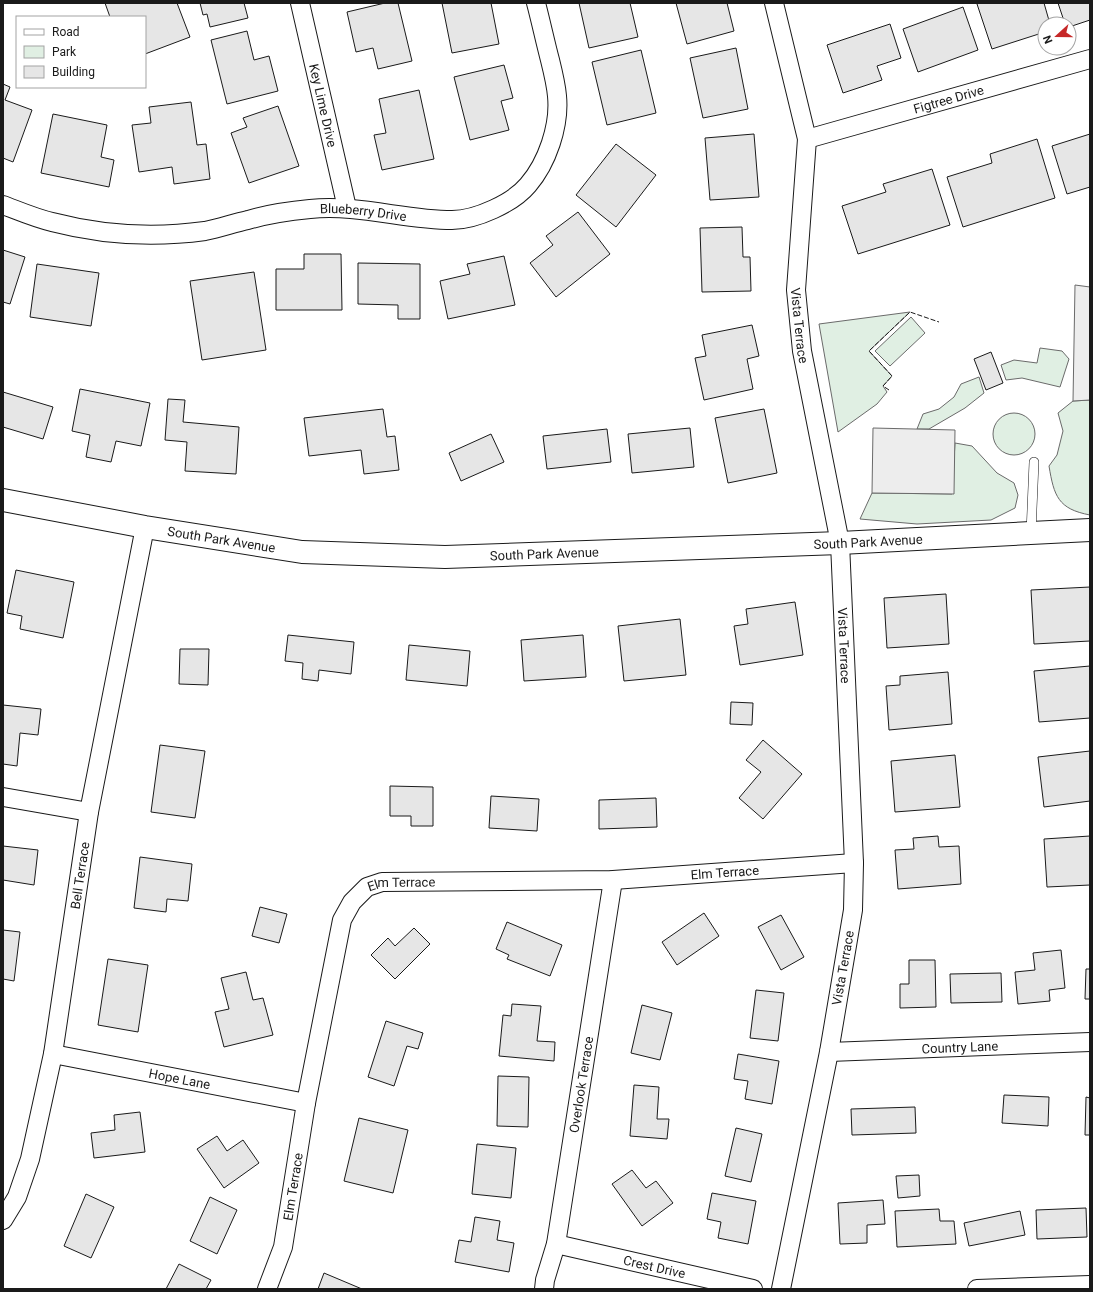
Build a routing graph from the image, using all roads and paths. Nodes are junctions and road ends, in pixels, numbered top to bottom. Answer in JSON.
{"nodes":[{"id":1,"x":300,"y":3,"type":"edge"},
{"id":2,"x":536,"y":3,"type":"edge"},
{"id":3,"x":774,"y":3,"type":"edge"},
{"id":4,"x":1090,"y":58,"type":"edge"},
{"id":5,"x":807,"y":139,"type":"junction"},
{"id":6,"x":3,"y":205,"type":"edge"},
{"id":7,"x":346,"y":208,"type":"junction"},
{"id":8,"x":1034,"y":462,"type":"dead end"},
{"id":9,"x":3,"y":500,"type":"edge"},
{"id":10,"x":145,"y":527,"type":"junction"},
{"id":11,"x":1090,"y":530,"type":"edge"},
{"id":12,"x":1031,"y":533,"type":"junction"},
{"id":13,"x":840,"y":542,"type":"junction"},
{"id":14,"x":3,"y":797,"type":"edge"},
{"id":15,"x":89,"y":812,"type":"junction"},
{"id":16,"x":854,"y":863,"type":"junction"},
{"id":17,"x":613,"y":880,"type":"junction"},
{"id":18,"x":1090,"y":1042,"type":"edge"},
{"id":19,"x":829,"y":1052,"type":"junction"},
{"id":20,"x":53,"y":1054,"type":"junction"},
{"id":21,"x":306,"y":1103,"type":"junction"},
{"id":22,"x":3,"y":1220,"type":"edge"},
{"id":23,"x":556,"y":1244,"type":"junction"},
{"id":24,"x":1090,"y":1285,"type":"edge"},
{"id":25,"x":1064,"y":1288,"type":"edge"},
{"id":26,"x":268,"y":1289,"type":"edge"},
{"id":27,"x":544,"y":1289,"type":"edge"},
{"id":28,"x":753,"y":1289,"type":"edge"},
{"id":29,"x":781,"y":1289,"type":"edge"},
{"id":30,"x":977,"y":1289,"type":"edge"}],
"edges":[{"from":1,"to":7,"type":"street","name":"Key Lime Drive"},
{"from":2,"to":7,"type":"street","name":"Blueberry Drive"},
{"from":3,"to":5,"type":"street","name":"Vista Terrace"},
{"from":4,"to":5,"type":"street","name":"Figtree Drive"},
{"from":5,"to":13,"type":"street","name":"Vista Terrace"},
{"from":6,"to":7,"type":"street","name":"Blueberry Drive"},
{"from":8,"to":12,"type":"lane"},
{"from":9,"to":10,"type":"street","name":"South Park Avenue"},
{"from":10,"to":13,"type":"street","name":"South Park Avenue"},
{"from":10,"to":15,"type":"street","name":"Bell Terrace"},
{"from":11,"to":12,"type":"street","name":"South Park Avenue"},
{"from":12,"to":13,"type":"street","name":"South Park Avenue"},
{"from":13,"to":16,"type":"street","name":"Vista Terrace"},
{"from":14,"to":15,"type":"street"},
{"from":15,"to":20,"type":"street","name":"Bell Terrace"},
{"from":16,"to":17,"type":"street","name":"Elm Terrace"},
{"from":16,"to":19,"type":"street","name":"Vista Terrace"},
{"from":17,"to":21,"type":"street","name":"Elm Terrace"},
{"from":17,"to":23,"type":"street","name":"Overlook Terrace"},
{"from":18,"to":19,"type":"street","name":"Country Lane"},
{"from":19,"to":29,"type":"street","name":"Vista Terrace"},
{"from":20,"to":21,"type":"street","name":"Hope Lane"},
{"from":20,"to":22,"type":"street","name":"Bell Terrace"},
{"from":21,"to":26,"type":"street","name":"Elm Terrace"},
{"from":23,"to":27,"type":"street","name":"Overlook Terrace"},
{"from":23,"to":28,"type":"street","name":"Crest Drive"},
{"from":24,"to":25,"type":"street"},
{"from":25,"to":30,"type":"street"}]}
